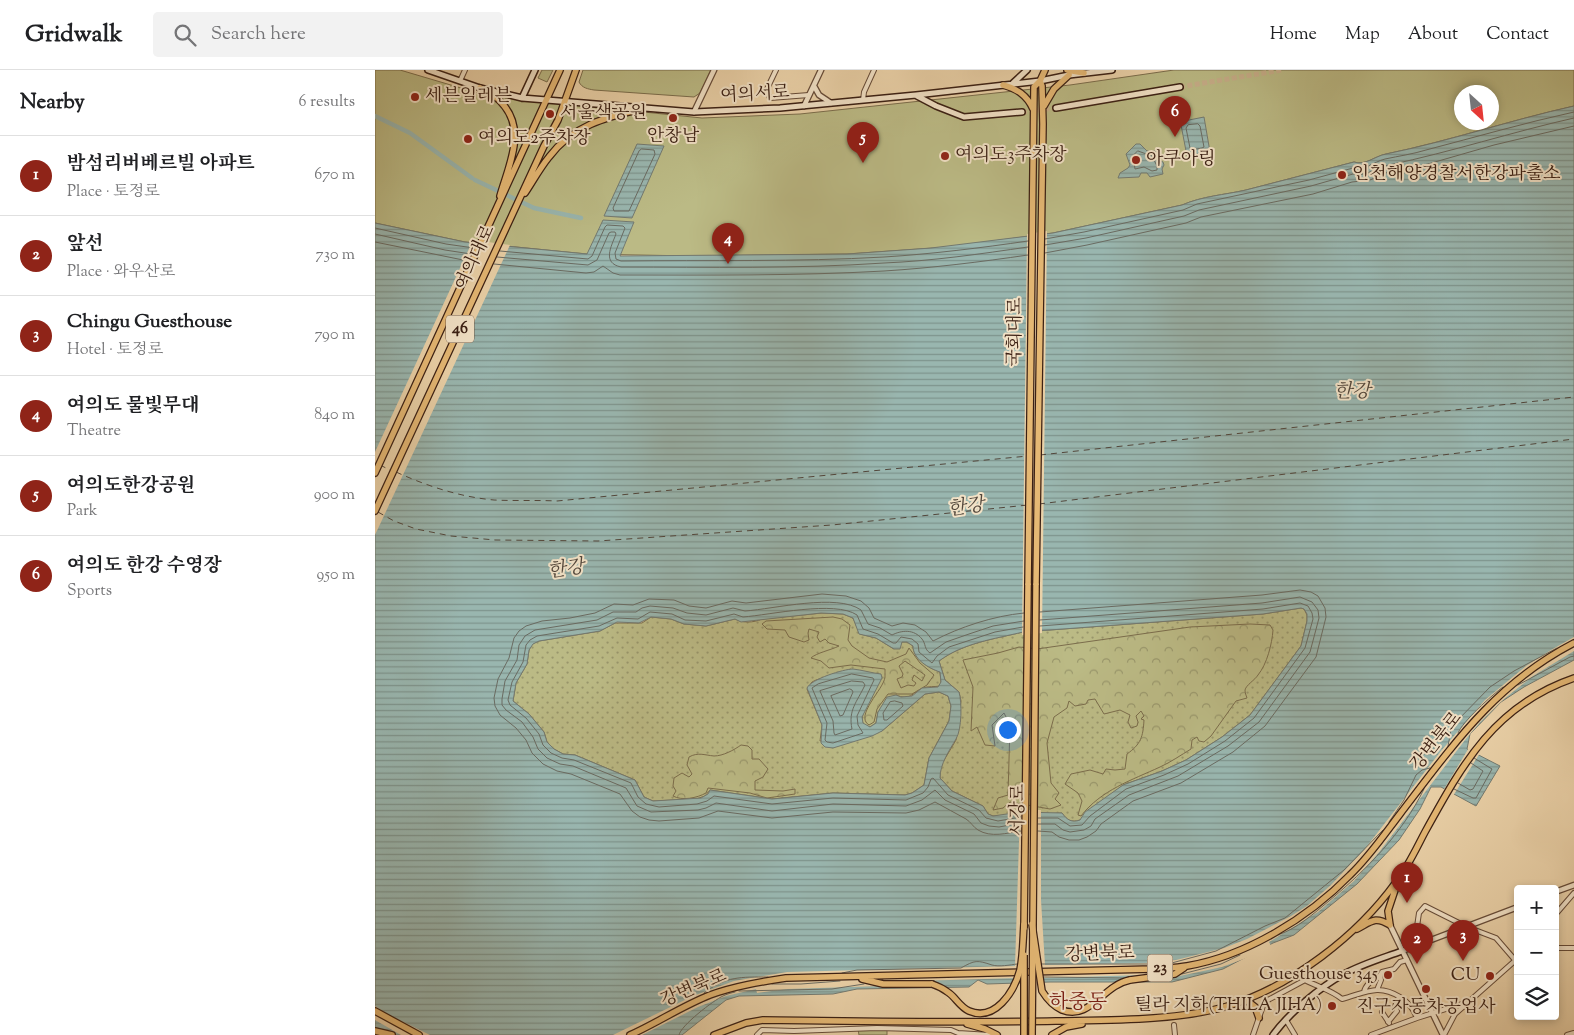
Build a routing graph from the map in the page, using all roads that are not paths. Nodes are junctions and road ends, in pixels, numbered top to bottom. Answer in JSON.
{"nodes":[{"id":1,"x":428,"y":70,"type":"edge"},
{"id":2,"x":465,"y":70,"type":"edge"},
{"id":3,"x":535,"y":70,"type":"edge"},
{"id":4,"x":560,"y":70,"type":"edge"},
{"id":5,"x":576,"y":70,"type":"edge"},
{"id":6,"x":714,"y":70,"type":"edge"},
{"id":7,"x":776,"y":70,"type":"edge"},
{"id":8,"x":821,"y":70,"type":"edge"},
{"id":9,"x":874,"y":70,"type":"edge"},
{"id":10,"x":1020,"y":70,"type":"edge"},
{"id":11,"x":1027,"y":70,"type":"edge"},
{"id":12,"x":1045,"y":70,"type":"edge"},
{"id":13,"x":1112,"y":70,"type":"edge"},
{"id":14,"x":1068,"y":73,"type":"edge"},
{"id":15,"x":1085,"y":73,"type":"joint"},
{"id":16,"x":1019,"y":79,"type":"junction"},
{"id":17,"x":460,"y":81,"type":"junction"},
{"id":18,"x":1040,"y":81,"type":"junction"},
{"id":19,"x":1011,"y":84,"type":"junction"},
{"id":20,"x":814,"y":85,"type":"junction"},
{"id":21,"x":1003,"y":85,"type":"junction"},
{"id":22,"x":1180,"y":87,"type":"tunnel mouth"},
{"id":23,"x":480,"y":88,"type":"junction"},
{"id":24,"x":809,"y":95,"type":"junction"},
{"id":25,"x":916,"y":95,"type":"junction"},
{"id":26,"x":522,"y":98,"type":"junction"},
{"id":27,"x":547,"y":100,"type":"junction"},
{"id":28,"x":863,"y":100,"type":"junction"},
{"id":29,"x":565,"y":102,"type":"junction"},
{"id":30,"x":831,"y":103,"type":"junction"},
{"id":31,"x":804,"y":106,"type":"junction"},
{"id":32,"x":1043,"y":108,"type":"junction"},
{"id":33,"x":1056,"y":108,"type":"tunnel mouth"},
{"id":34,"x":641,"y":109,"type":"junction"},
{"id":35,"x":694,"y":112,"type":"junction"},
{"id":36,"x":1021,"y":112,"type":"tunnel mouth"},
{"id":37,"x":1034,"y":112,"type":"junction"},
{"id":38,"x":495,"y":212,"type":"junction"},
{"id":39,"x":513,"y":212,"type":"junction"},
{"id":40,"x":375,"y":473,"type":"edge"},
{"id":41,"x":375,"y":511,"type":"edge"},
{"id":42,"x":1028,"y":585,"type":"joint"},
{"id":43,"x":1036,"y":585,"type":"joint"},
{"id":44,"x":1574,"y":643,"type":"edge"},
{"id":45,"x":1574,"y":678,"type":"edge"},
{"id":46,"x":1398,"y":881,"type":"junction"},
{"id":47,"x":1574,"y":885,"type":"edge"},
{"id":48,"x":1559,"y":891,"type":"edge"},
{"id":49,"x":1574,"y":893,"type":"edge"},
{"id":50,"x":1514,"y":908,"type":"edge"},
{"id":51,"x":1559,"y":911,"type":"edge"},
{"id":52,"x":1024,"y":924,"type":"junction"},
{"id":53,"x":1032,"y":924,"type":"junction"},
{"id":54,"x":1390,"y":925,"type":"junction"},
{"id":55,"x":1467,"y":926,"type":"junction"},
{"id":56,"x":1347,"y":935,"type":"junction"},
{"id":57,"x":1415,"y":947,"type":"junction"},
{"id":58,"x":1559,"y":948,"type":"edge"},
{"id":59,"x":1574,"y":948,"type":"edge"},
{"id":60,"x":1403,"y":951,"type":"junction"},
{"id":61,"x":1514,"y":956,"type":"edge"},
{"id":62,"x":1407,"y":960,"type":"junction"},
{"id":63,"x":1514,"y":962,"type":"edge"},
{"id":64,"x":1185,"y":967,"type":"junction"},
{"id":65,"x":1380,"y":975,"type":"junction"},
{"id":66,"x":852,"y":978,"type":"junction"},
{"id":67,"x":1322,"y":989,"type":"junction"},
{"id":68,"x":1377,"y":990,"type":"junction"},
{"id":69,"x":1364,"y":992,"type":"junction"},
{"id":70,"x":1399,"y":997,"type":"junction"},
{"id":71,"x":1246,"y":1000,"type":"junction"},
{"id":72,"x":1467,"y":1002,"type":"junction"},
{"id":73,"x":375,"y":1010,"type":"edge"},
{"id":74,"x":1382,"y":1012,"type":"dead end"},
{"id":75,"x":1433,"y":1013,"type":"junction"},
{"id":76,"x":1259,"y":1018,"type":"junction"},
{"id":77,"x":1417,"y":1018,"type":"junction"},
{"id":78,"x":1286,"y":1020,"type":"junction"},
{"id":79,"x":1093,"y":1021,"type":"junction"},
{"id":80,"x":961,"y":1022,"type":"junction"},
{"id":81,"x":1388,"y":1022,"type":"junction"},
{"id":82,"x":1174,"y":1024,"type":"dead end"},
{"id":83,"x":856,"y":1028,"type":"junction"},
{"id":84,"x":1391,"y":1028,"type":"junction"},
{"id":85,"x":375,"y":1031,"type":"edge"},
{"id":86,"x":794,"y":1033,"type":"edge"},
{"id":87,"x":953,"y":1033,"type":"edge"},
{"id":88,"x":1574,"y":1033,"type":"edge"},
{"id":89,"x":757,"y":1034,"type":"edge"},
{"id":90,"x":392,"y":1035,"type":"edge"},
{"id":91,"x":419,"y":1035,"type":"edge"},
{"id":92,"x":630,"y":1035,"type":"edge"},
{"id":93,"x":714,"y":1035,"type":"edge"},
{"id":94,"x":857,"y":1035,"type":"edge"},
{"id":95,"x":988,"y":1035,"type":"edge"},
{"id":96,"x":997,"y":1035,"type":"edge"},
{"id":97,"x":1024,"y":1035,"type":"edge"},
{"id":98,"x":1031,"y":1035,"type":"edge"},
{"id":99,"x":1051,"y":1035,"type":"edge"},
{"id":100,"x":1175,"y":1035,"type":"edge"},
{"id":101,"x":1253,"y":1035,"type":"edge"},
{"id":102,"x":1273,"y":1035,"type":"edge"},
{"id":103,"x":1295,"y":1035,"type":"edge"},
{"id":104,"x":1371,"y":1035,"type":"edge"},
{"id":105,"x":1444,"y":1035,"type":"edge"},
{"id":106,"x":1567,"y":1035,"type":"edge"}],
"edges":[{"from":1,"to":17,"type":"main road","name":"여의서로"},
{"from":2,"to":17,"type":"street"},
{"from":3,"to":26,"type":"main road"},
{"from":4,"to":27,"type":"main road","name":"여의대로","number":"46"},
{"from":5,"to":29,"type":"main road","name":"여의대로","number":"46"},
{"from":6,"to":35,"type":"street"},
{"from":7,"to":24,"type":"street"},
{"from":8,"to":20,"type":"street"},
{"from":9,"to":28,"type":"street"},
{"from":10,"to":16,"type":"street"},
{"from":11,"to":16,"type":"main road"},
{"from":12,"to":18,"type":"main road","name":"국회대로"},
{"from":13,"to":15,"type":"main road"},
{"from":14,"to":15,"type":"main road"},
{"from":14,"to":18,"type":"main road","name":"여의서로"},
{"from":14,"to":32,"type":"main road"},
{"from":16,"to":19,"type":"main road"},
{"from":17,"to":23,"type":"main road","name":"여의서로"},
{"from":18,"to":19,"type":"main road","name":"여의서로"},
{"from":18,"to":32,"type":"main road","name":"국회대로"},
{"from":18,"to":37,"type":"main road","name":"국회대로"},
{"from":19,"to":21,"type":"main road","name":"여의서로"},
{"from":20,"to":24,"type":"street"},
{"from":20,"to":30,"type":"street"},
{"from":21,"to":25,"type":"main road","name":"여의서로"},
{"from":21,"to":37,"type":"main road"},
{"from":22,"to":33,"type":"main road"},
{"from":23,"to":26,"type":"main road","name":"여의서로"},
{"from":23,"to":38,"type":"main road","number":"46"},
{"from":24,"to":31,"type":"street"},
{"from":25,"to":28,"type":"main road","name":"여의서로"},
{"from":25,"to":36,"type":"main road"},
{"from":26,"to":27,"type":"main road","name":"여의서로"},
{"from":27,"to":29,"type":"main road","name":"여의서로"},
{"from":27,"to":38,"type":"main road","name":"여의대로","number":"46"},
{"from":28,"to":30,"type":"main road","name":"여의서로"},
{"from":29,"to":34,"type":"main road","name":"여의서로"},
{"from":29,"to":39,"type":"main road","name":"여의대로","number":"46"},
{"from":30,"to":31,"type":"main road","name":"여의서로"},
{"from":31,"to":35,"type":"main road","name":"여의서로"},
{"from":32,"to":43,"type":"main road","name":"국회대로"},
{"from":34,"to":35,"type":"main road","name":"여의서로"},
{"from":34,"to":39,"type":"main road","number":"46"},
{"from":37,"to":42,"type":"main road","name":"국회대로"},
{"from":38,"to":40,"type":"main road","name":"여의대로","number":"46"},
{"from":39,"to":41,"type":"main road","name":"여의대로","number":"46"},
{"from":42,"to":52,"type":"main road","name":"서강로","bridge":true},
{"from":43,"to":53,"type":"main road","name":"서강로","bridge":true},
{"from":44,"to":64,"type":"main road","name":"강변북로","number":"23"},
{"from":45,"to":46,"type":"main road","name":"강변북로"},
{"from":46,"to":54,"type":"main road"},
{"from":46,"to":56,"type":"main road","name":"강변북로"},
{"from":47,"to":48,"type":"street"},
{"from":49,"to":51,"type":"street"},
{"from":50,"to":55,"type":"street"},
{"from":52,"to":66,"type":"main road","bridge":true},
{"from":52,"to":97,"type":"main road","name":"서강로","bridge":true},
{"from":53,"to":64,"type":"main road","bridge":true},
{"from":53,"to":98,"type":"main road","name":"서강로","bridge":true},
{"from":54,"to":56,"type":"main road"},
{"from":54,"to":60,"type":"street"},
{"from":55,"to":57,"type":"street"},
{"from":55,"to":57,"type":"street"},
{"from":55,"to":61,"type":"street"},
{"from":56,"to":71,"type":"main road","name":"강변북로"},
{"from":57,"to":60,"type":"street"},
{"from":58,"to":59,"type":"street"},
{"from":60,"to":62,"type":"street"},
{"from":60,"to":67,"type":"main road"},
{"from":62,"to":65,"type":"street"},
{"from":62,"to":75,"type":"street"},
{"from":63,"to":72,"type":"street"},
{"from":64,"to":66,"type":"main road","name":"강변북로","number":"23","bridge":true},
{"from":65,"to":68,"type":"street"},
{"from":65,"to":69,"type":"street"},
{"from":66,"to":92,"type":"main road","name":"강변북로","number":"23"},
{"from":67,"to":69,"type":"street"},
{"from":67,"to":76,"type":"street"},
{"from":67,"to":78,"type":"main road"},
{"from":68,"to":69,"type":"street"},
{"from":68,"to":70,"type":"street"},
{"from":70,"to":77,"type":"street"},
{"from":70,"to":81,"type":"street"},
{"from":71,"to":76,"type":"main road"},
{"from":71,"to":79,"type":"main road","name":"강변북로"},
{"from":72,"to":75,"type":"street"},
{"from":72,"to":105,"type":"street"},
{"from":73,"to":91,"type":"main road"},
{"from":74,"to":81,"type":"street"},
{"from":75,"to":77,"type":"street"},
{"from":75,"to":105,"type":"street"},
{"from":76,"to":101,"type":"street"},
{"from":77,"to":84,"type":"street"},
{"from":78,"to":102,"type":"main road"},
{"from":78,"to":103,"type":"street"},
{"from":79,"to":80,"type":"main road","name":"강변북로"},
{"from":79,"to":99,"type":"main road"},
{"from":80,"to":93,"type":"main road","name":"강변북로"},
{"from":80,"to":96,"type":"main road"},
{"from":81,"to":84,"type":"street"},
{"from":82,"to":100,"type":"street"},
{"from":83,"to":86,"type":"street"},
{"from":83,"to":87,"type":"street"},
{"from":83,"to":94,"type":"street"},
{"from":84,"to":104,"type":"street"},
{"from":85,"to":90,"type":"main road"},
{"from":86,"to":89,"type":"street"},
{"from":87,"to":95,"type":"street"},
{"from":88,"to":106,"type":"street"}]}
